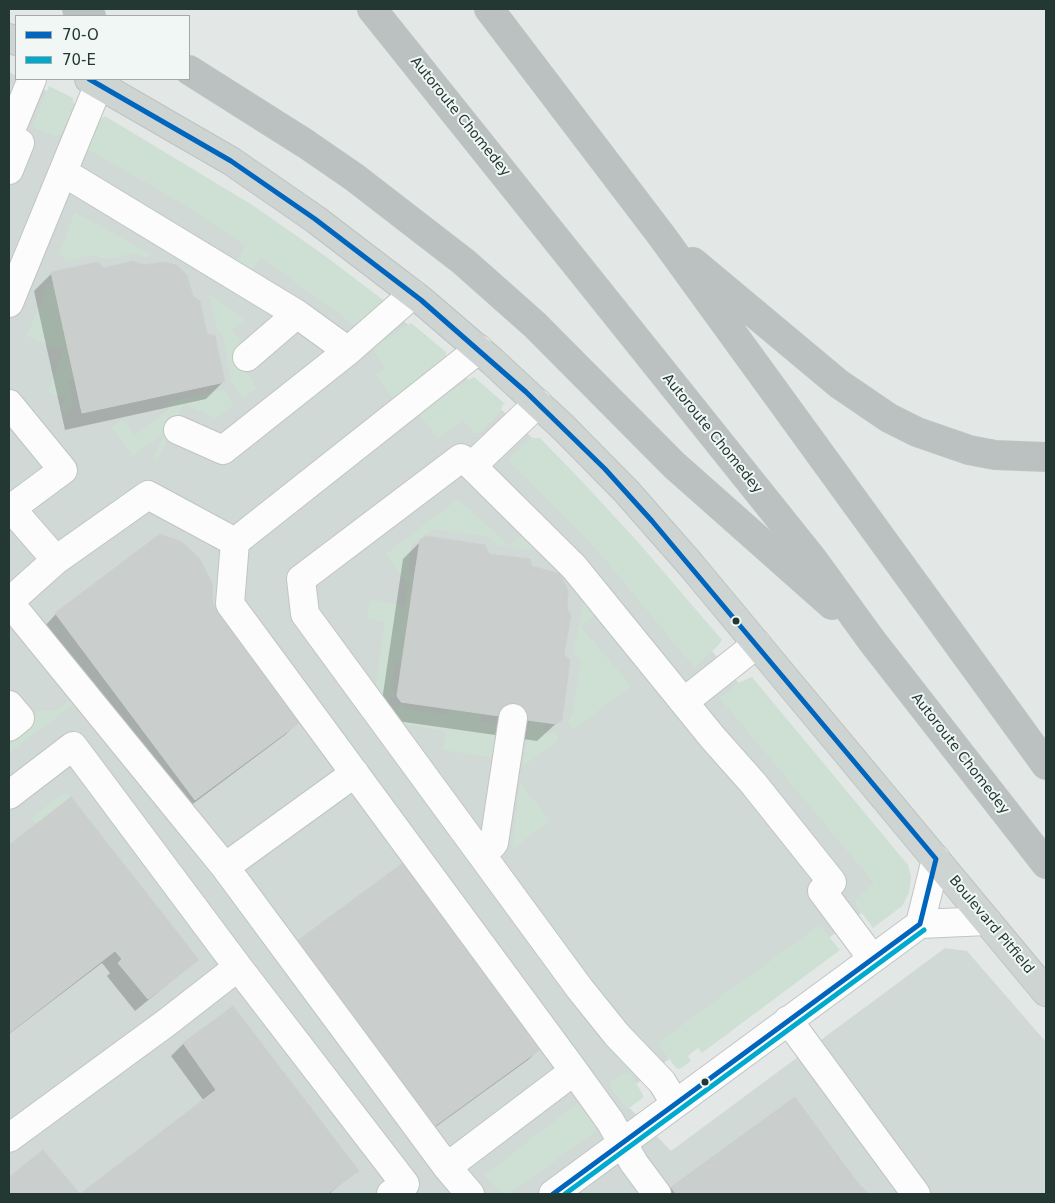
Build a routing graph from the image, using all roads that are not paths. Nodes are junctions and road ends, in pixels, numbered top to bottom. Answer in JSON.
{"nodes":[{"id":1,"x":77,"y":9,"type":"edge"},
{"id":2,"x":372,"y":9,"type":"edge"},
{"id":3,"x":489,"y":9,"type":"edge"},
{"id":4,"x":90,"y":15,"type":"edge"},
{"id":5,"x":190,"y":71,"type":"edge"},
{"id":6,"x":32,"y":80,"type":"edge"},
{"id":7,"x":94,"y":82,"type":"edge"},
{"id":8,"x":9,"y":135,"type":"edge"},
{"id":9,"x":9,"y":139,"type":"edge"},
{"id":10,"x":9,"y":170,"type":"edge"},
{"id":11,"x":63,"y":172,"type":"junction"},
{"id":12,"x":661,"y":235,"type":"junction"},
{"id":13,"x":413,"y":294,"type":"junction"},
{"id":14,"x":9,"y":303,"type":"edge"},
{"id":15,"x":298,"y":314,"type":"junction"},
{"id":16,"x":478,"y":349,"type":"junction"},
{"id":17,"x":348,"y":351,"type":"junction"},
{"id":18,"x":247,"y":357,"type":"dead end"},
{"id":19,"x":538,"y":403,"type":"junction"},
{"id":20,"x":9,"y":404,"type":"edge"},
{"id":21,"x":178,"y":430,"type":"dead end"},
{"id":22,"x":1046,"y":457,"type":"edge"},
{"id":23,"x":472,"y":466,"type":"junction"},
{"id":24,"x":9,"y":508,"type":"edge"},
{"id":25,"x":235,"y":542,"type":"junction"},
{"id":26,"x":56,"y":560,"type":"junction"},
{"id":27,"x":9,"y":602,"type":"edge"},
{"id":28,"x":872,"y":641,"type":"junction"},
{"id":29,"x":757,"y":644,"type":"junction"},
{"id":30,"x":685,"y":701,"type":"junction"},
{"id":31,"x":9,"y":705,"type":"edge"},
{"id":32,"x":514,"y":718,"type":"dead end"},
{"id":33,"x":9,"y":727,"type":"edge"},
{"id":34,"x":1046,"y":766,"type":"edge"},
{"id":35,"x":355,"y":773,"type":"junction"},
{"id":36,"x":9,"y":794,"type":"edge"},
{"id":37,"x":483,"y":854,"type":"junction"},
{"id":38,"x":936,"y":859,"type":"junction"},
{"id":39,"x":1046,"y":864,"type":"edge"},
{"id":40,"x":226,"y":867,"type":"junction"},
{"id":41,"x":987,"y":921,"type":"junction"},
{"id":42,"x":920,"y":924,"type":"junction"},
{"id":43,"x":872,"y":958,"type":"junction"},
{"id":44,"x":238,"y":967,"type":"junction"},
{"id":45,"x":1046,"y":992,"type":"edge"},
{"id":46,"x":788,"y":1020,"type":"junction"},
{"id":47,"x":574,"y":1071,"type":"junction"},
{"id":48,"x":675,"y":1103,"type":"junction"},
{"id":49,"x":9,"y":1138,"type":"edge"},
{"id":50,"x":622,"y":1142,"type":"junction"},
{"id":51,"x":447,"y":1167,"type":"junction"},
{"id":52,"x":392,"y":1194,"type":"edge"},
{"id":53,"x":470,"y":1194,"type":"edge"},
{"id":54,"x":553,"y":1194,"type":"edge"},
{"id":55,"x":657,"y":1194,"type":"edge"},
{"id":56,"x":916,"y":1194,"type":"edge"}],
"edges":[{"from":1,"to":4,"type":"highway"},
{"from":2,"to":28,"type":"highway","name":"Autoroute Chomedey"},
{"from":3,"to":12,"type":"highway"},
{"from":5,"to":28,"type":"highway"},
{"from":6,"to":8,"type":"street"},
{"from":7,"to":11,"type":"street"},
{"from":7,"to":13,"type":"main road","name":"Boulevard Pitfield"},
{"from":9,"to":10,"type":"street"},
{"from":11,"to":14,"type":"street"},
{"from":11,"to":15,"type":"street"},
{"from":12,"to":22,"type":"highway"},
{"from":12,"to":34,"type":"highway"},
{"from":13,"to":16,"type":"main road","name":"Boulevard Pitfield"},
{"from":13,"to":17,"type":"street"},
{"from":15,"to":17,"type":"street"},
{"from":15,"to":18,"type":"street"},
{"from":16,"to":19,"type":"main road","name":"Boulevard Pitfield"},
{"from":16,"to":25,"type":"street"},
{"from":17,"to":21,"type":"street"},
{"from":19,"to":23,"type":"street"},
{"from":19,"to":29,"type":"main road","name":"Boulevard Pitfield"},
{"from":20,"to":24,"type":"street"},
{"from":23,"to":30,"type":"street"},
{"from":23,"to":37,"type":"street"},
{"from":24,"to":26,"type":"street"},
{"from":25,"to":26,"type":"street"},
{"from":25,"to":35,"type":"street"},
{"from":26,"to":27,"type":"street"},
{"from":27,"to":40,"type":"street"},
{"from":28,"to":39,"type":"highway","name":"Autoroute Chomedey"},
{"from":29,"to":30,"type":"street"},
{"from":29,"to":38,"type":"main road","name":"Boulevard Pitfield"},
{"from":30,"to":43,"type":"street"},
{"from":31,"to":33,"type":"street"},
{"from":32,"to":37,"type":"street"},
{"from":35,"to":40,"type":"street"},
{"from":35,"to":47,"type":"street"},
{"from":36,"to":44,"type":"street"},
{"from":37,"to":48,"type":"street"},
{"from":38,"to":41,"type":"main road","name":"Boulevard Pitfield"},
{"from":38,"to":42,"type":"street"},
{"from":40,"to":51,"type":"street"},
{"from":41,"to":42,"type":"street"},
{"from":41,"to":45,"type":"main road","name":"Boulevard Pitfield"},
{"from":42,"to":43,"type":"street"},
{"from":43,"to":46,"type":"street"},
{"from":44,"to":49,"type":"street"},
{"from":44,"to":52,"type":"street"},
{"from":46,"to":48,"type":"street"},
{"from":46,"to":56,"type":"street"},
{"from":47,"to":50,"type":"street"},
{"from":47,"to":51,"type":"street"},
{"from":48,"to":50,"type":"street"},
{"from":50,"to":54,"type":"street"},
{"from":50,"to":55,"type":"street"},
{"from":51,"to":53,"type":"street"}]}
